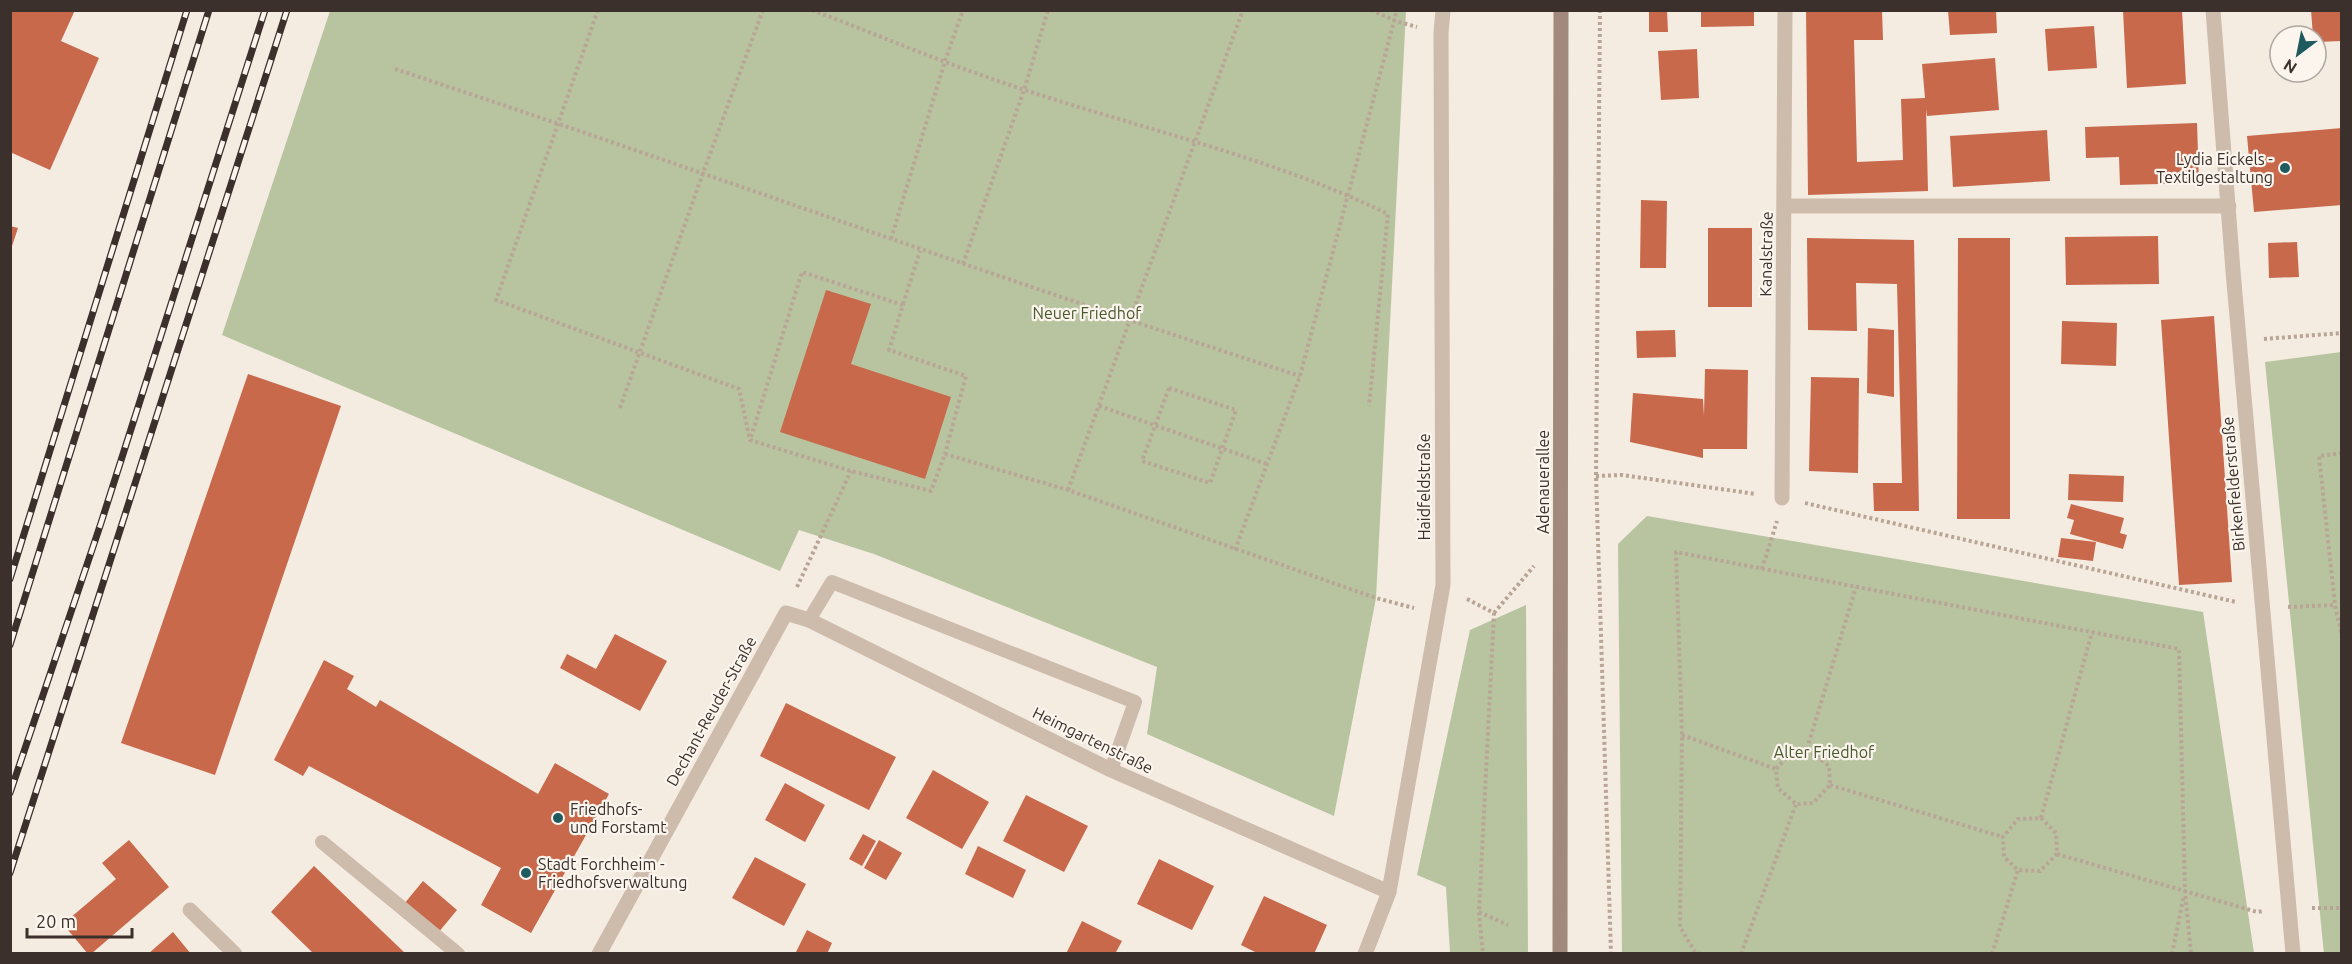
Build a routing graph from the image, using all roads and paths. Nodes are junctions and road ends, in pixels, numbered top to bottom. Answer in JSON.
{"nodes":[{"id":1,"x":598,"y":10,"type":"edge"},
{"id":2,"x":763,"y":10,"type":"edge"},
{"id":3,"x":812,"y":10,"type":"edge"},
{"id":4,"x":963,"y":10,"type":"edge"},
{"id":5,"x":1048,"y":10,"type":"edge"},
{"id":6,"x":1243,"y":10,"type":"edge"},
{"id":7,"x":1371,"y":10,"type":"edge"},
{"id":8,"x":1397,"y":10,"type":"edge"},
{"id":9,"x":1443,"y":10,"type":"edge"},
{"id":10,"x":1561,"y":10,"type":"edge"},
{"id":11,"x":1600,"y":10,"type":"edge"},
{"id":12,"x":1785,"y":10,"type":"edge"},
{"id":13,"x":2212,"y":10,"type":"edge"},
{"id":14,"x":1396,"y":21,"type":"junction"},
{"id":15,"x":1441,"y":33,"type":"junction"},
{"id":16,"x":945,"y":61,"type":"junction"},
{"id":17,"x":396,"y":69,"type":"dead end"},
{"id":18,"x":1024,"y":90,"type":"junction"},
{"id":19,"x":559,"y":123,"type":"junction"},
{"id":20,"x":1194,"y":141,"type":"junction"},
{"id":21,"x":703,"y":173,"type":"junction"},
{"id":22,"x":1349,"y":195,"type":"junction"},
{"id":23,"x":1784,"y":206,"type":"junction"},
{"id":24,"x":2229,"y":207,"type":"junction"},
{"id":25,"x":891,"y":239,"type":"junction"},
{"id":26,"x":920,"y":251,"type":"junction"},
{"id":27,"x":963,"y":264,"type":"junction"},
{"id":28,"x":903,"y":304,"type":"junction"},
{"id":29,"x":1129,"y":322,"type":"junction"},
{"id":30,"x":2342,"y":333,"type":"edge"},
{"id":31,"x":2239,"y":341,"type":"junction"},
{"id":32,"x":641,"y":354,"type":"junction"},
{"id":33,"x":1300,"y":376,"type":"junction"},
{"id":34,"x":1099,"y":406,"type":"junction"},
{"id":35,"x":1369,"y":406,"type":"dead end"},
{"id":36,"x":621,"y":408,"type":"dead end"},
{"id":37,"x":1155,"y":426,"type":"junction"},
{"id":38,"x":750,"y":440,"type":"junction"},
{"id":39,"x":1221,"y":449,"type":"junction"},
{"id":40,"x":2342,"y":453,"type":"edge"},
{"id":41,"x":945,"y":454,"type":"junction"},
{"id":42,"x":1267,"y":465,"type":"junction"},
{"id":43,"x":851,"y":471,"type":"junction"},
{"id":44,"x":1596,"y":476,"type":"junction"},
{"id":45,"x":1068,"y":490,"type":"junction"},
{"id":46,"x":1782,"y":498,"type":"junction"},
{"id":47,"x":1561,"y":534,"type":"junction"},
{"id":48,"x":1235,"y":550,"type":"junction"},
{"id":49,"x":1762,"y":569,"type":"junction"},
{"id":50,"x":1443,"y":585,"type":"junction"},
{"id":51,"x":1856,"y":587,"type":"junction"},
{"id":52,"x":2336,"y":605,"type":"junction"},
{"id":53,"x":2302,"y":607,"type":"dead end"},
{"id":54,"x":2262,"y":608,"type":"junction"},
{"id":55,"x":786,"y":612,"type":"junction"},
{"id":56,"x":1494,"y":613,"type":"junction"},
{"id":57,"x":1438,"y":614,"type":"junction"},
{"id":58,"x":809,"y":620,"type":"junction"},
{"id":59,"x":2092,"y":632,"type":"junction"},
{"id":60,"x":2342,"y":637,"type":"edge"},
{"id":61,"x":1682,"y":735,"type":"junction"},
{"id":62,"x":1807,"y":749,"type":"junction"},
{"id":63,"x":1776,"y":769,"type":"junction"},
{"id":64,"x":1111,"y":771,"type":"junction"},
{"id":65,"x":1830,"y":785,"type":"junction"},
{"id":66,"x":1796,"y":804,"type":"junction"},
{"id":67,"x":2041,"y":818,"type":"junction"},
{"id":68,"x":2003,"y":837,"type":"junction"},
{"id":69,"x":322,"y":842,"type":"dead end"},
{"id":70,"x":2057,"y":854,"type":"junction"},
{"id":71,"x":2018,"y":870,"type":"junction"},
{"id":72,"x":2185,"y":891,"type":"junction"},
{"id":73,"x":1389,"y":892,"type":"junction"},
{"id":74,"x":2325,"y":907,"type":"dead end"},
{"id":75,"x":2342,"y":908,"type":"edge"},
{"id":76,"x":2289,"y":909,"type":"junction"},
{"id":77,"x":190,"y":910,"type":"dead end"},
{"id":78,"x":1479,"y":912,"type":"junction"},
{"id":79,"x":1508,"y":925,"type":"dead end"},
{"id":80,"x":235,"y":954,"type":"edge"},
{"id":81,"x":458,"y":954,"type":"edge"},
{"id":82,"x":599,"y":954,"type":"edge"},
{"id":83,"x":1365,"y":954,"type":"edge"},
{"id":84,"x":1483,"y":954,"type":"edge"},
{"id":85,"x":1560,"y":954,"type":"edge"},
{"id":86,"x":1611,"y":954,"type":"edge"},
{"id":87,"x":1701,"y":954,"type":"edge"},
{"id":88,"x":1741,"y":954,"type":"edge"},
{"id":89,"x":1992,"y":954,"type":"edge"},
{"id":90,"x":2172,"y":954,"type":"edge"},
{"id":91,"x":2191,"y":954,"type":"edge"},
{"id":92,"x":2293,"y":954,"type":"edge"}],
"edges":[{"from":1,"to":19,"type":"path"},
{"from":2,"to":21,"type":"path"},
{"from":3,"to":16,"type":"path"},
{"from":4,"to":16,"type":"path"},
{"from":5,"to":18,"type":"path"},
{"from":6,"to":20,"type":"path"},
{"from":7,"to":14,"type":"path"},
{"from":8,"to":14,"type":"path"},
{"from":9,"to":15,"type":"street","name":"Haidfeldstraße"},
{"from":10,"to":47,"type":"main road","name":"Adenauerallee"},
{"from":11,"to":44,"type":"path"},
{"from":12,"to":23,"type":"street","name":"Kanalstraße"},
{"from":13,"to":24,"type":"street","name":"Birkenfelderstraße"},
{"from":14,"to":15,"type":"path"},
{"from":14,"to":22,"type":"path"},
{"from":15,"to":50,"type":"street","name":"Haidfeldstraße"},
{"from":16,"to":18,"type":"path"},
{"from":16,"to":25,"type":"path"},
{"from":17,"to":19,"type":"path"},
{"from":18,"to":20,"type":"path"},
{"from":18,"to":27,"type":"path"},
{"from":19,"to":21,"type":"path"},
{"from":19,"to":32,"type":"path"},
{"from":20,"to":22,"type":"path"},
{"from":20,"to":29,"type":"path"},
{"from":21,"to":25,"type":"path"},
{"from":21,"to":32,"type":"path"},
{"from":22,"to":33,"type":"path"},
{"from":22,"to":35,"type":"path"},
{"from":23,"to":24,"type":"street"},
{"from":23,"to":46,"type":"street","name":"Kanalstraße"},
{"from":24,"to":31,"type":"street","name":"Birkenfelderstraße"},
{"from":25,"to":26,"type":"path"},
{"from":26,"to":27,"type":"path"},
{"from":26,"to":28,"type":"path"},
{"from":27,"to":29,"type":"path"},
{"from":28,"to":38,"type":"path"},
{"from":28,"to":41,"type":"path"},
{"from":29,"to":33,"type":"path"},
{"from":29,"to":34,"type":"path"},
{"from":30,"to":31,"type":"path"},
{"from":31,"to":54,"type":"street","name":"Birkenfelderstraße"},
{"from":32,"to":36,"type":"path"},
{"from":32,"to":38,"type":"path"},
{"from":33,"to":42,"type":"path"},
{"from":34,"to":37,"type":"path"},
{"from":34,"to":45,"type":"path"},
{"from":37,"to":39,"type":"path"},
{"from":37,"to":39,"type":"path"},
{"from":37,"to":39,"type":"path"},
{"from":38,"to":43,"type":"path"},
{"from":39,"to":42,"type":"path"},
{"from":40,"to":52,"type":"path"},
{"from":41,"to":43,"type":"path"},
{"from":41,"to":45,"type":"path"},
{"from":42,"to":48,"type":"path"},
{"from":43,"to":55,"type":"path"},
{"from":44,"to":46,"type":"path"},
{"from":44,"to":86,"type":"path"},
{"from":45,"to":48,"type":"path"},
{"from":46,"to":49,"type":"path"},
{"from":46,"to":54,"type":"path"},
{"from":47,"to":56,"type":"path"},
{"from":47,"to":85,"type":"main road","name":"Adenauerallee"},
{"from":48,"to":57,"type":"path"},
{"from":49,"to":51,"type":"path"},
{"from":49,"to":61,"type":"path"},
{"from":50,"to":56,"type":"path"},
{"from":50,"to":57,"type":"street","name":"Haidfeldstraße"},
{"from":51,"to":59,"type":"path"},
{"from":51,"to":62,"type":"path"},
{"from":52,"to":53,"type":"path"},
{"from":52,"to":60,"type":"path"},
{"from":54,"to":76,"type":"street","name":"Birkenfelderstraße"},
{"from":55,"to":58,"type":"street","name":"Heimgartenstraße"},
{"from":55,"to":82,"type":"street","name":"Dechant-Reuder-Straße"},
{"from":56,"to":78,"type":"path"},
{"from":57,"to":73,"type":"street","name":"Haidfeldstraße"},
{"from":58,"to":64,"type":"street","name":"Heimgartenstraße"},
{"from":58,"to":64,"type":"lane"},
{"from":59,"to":67,"type":"path"},
{"from":59,"to":72,"type":"path"},
{"from":61,"to":63,"type":"path"},
{"from":61,"to":87,"type":"path"},
{"from":62,"to":63,"type":"path"},
{"from":62,"to":65,"type":"path"},
{"from":63,"to":66,"type":"path"},
{"from":64,"to":73,"type":"street","name":"Heimgartenstraße"},
{"from":65,"to":66,"type":"path"},
{"from":65,"to":68,"type":"path"},
{"from":66,"to":88,"type":"path"},
{"from":67,"to":68,"type":"path"},
{"from":67,"to":70,"type":"path"},
{"from":68,"to":71,"type":"path"},
{"from":69,"to":81,"type":"lane"},
{"from":70,"to":71,"type":"path"},
{"from":70,"to":72,"type":"path"},
{"from":71,"to":89,"type":"path"},
{"from":72,"to":76,"type":"path"},
{"from":72,"to":90,"type":"path"},
{"from":72,"to":91,"type":"path"},
{"from":73,"to":83,"type":"street","name":"Haidfeldstraße"},
{"from":74,"to":75,"type":"path"},
{"from":76,"to":92,"type":"street","name":"Birkenfelderstraße"},
{"from":77,"to":80,"type":"street"},
{"from":78,"to":79,"type":"path"},
{"from":78,"to":84,"type":"path"}]}
